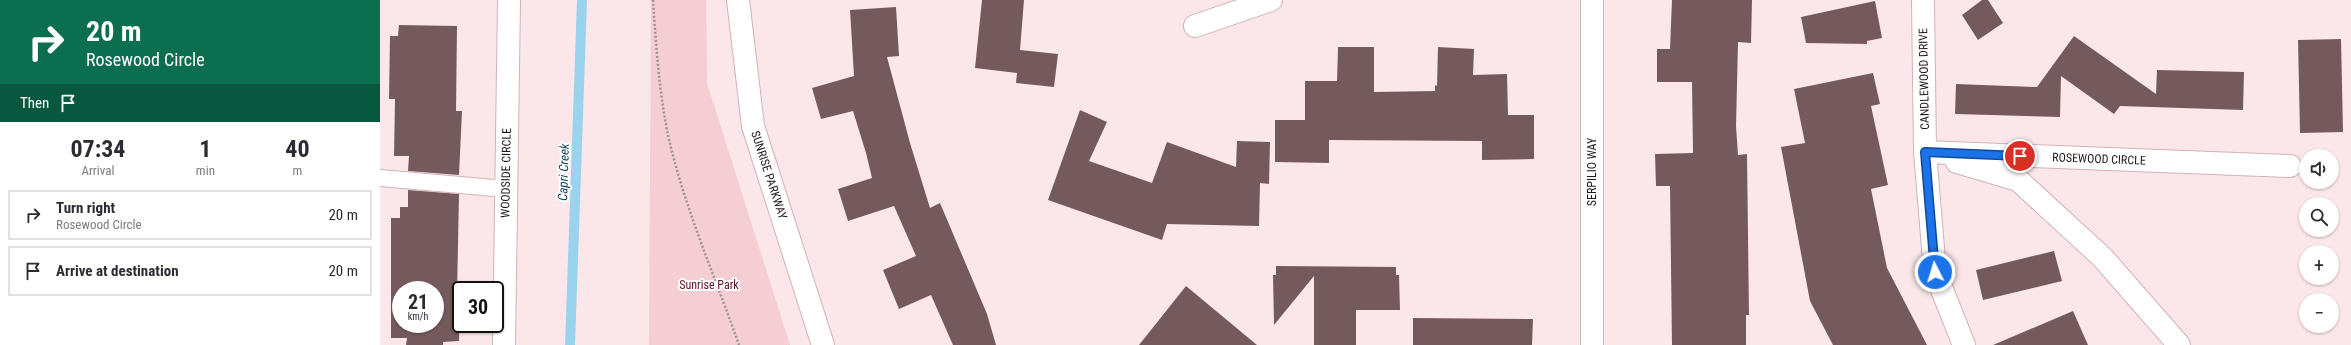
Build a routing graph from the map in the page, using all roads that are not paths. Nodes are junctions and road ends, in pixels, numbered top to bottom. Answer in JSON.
{"nodes":[{"id":1,"x":509,"y":0,"type":"edge"},
{"id":2,"x":738,"y":0,"type":"edge"},
{"id":3,"x":1271,"y":0,"type":"edge"},
{"id":4,"x":1592,"y":0,"type":"edge"},
{"id":5,"x":1923,"y":0,"type":"edge"},
{"id":6,"x":1195,"y":26,"type":"dead end"},
{"id":7,"x":1925,"y":152,"type":"junction"},
{"id":8,"x":2290,"y":166,"type":"dead end"},
{"id":9,"x":380,"y":178,"type":"edge"},
{"id":10,"x":506,"y":189,"type":"junction"},
{"id":11,"x":504,"y":345,"type":"edge"},
{"id":12,"x":824,"y":345,"type":"edge"},
{"id":13,"x":1592,"y":345,"type":"edge"},
{"id":14,"x":1964,"y":345,"type":"edge"},
{"id":15,"x":2179,"y":345,"type":"edge"}],
"edges":[{"from":1,"to":10,"type":"street","name":"WOODSIDE CIRCLE"},
{"from":2,"to":12,"type":"street","name":"SUNRISE PARKWAY"},
{"from":3,"to":6,"type":"street"},
{"from":4,"to":13,"type":"street","name":"SERPILIO WAY"},
{"from":5,"to":7,"type":"street","name":"CANDLEWOOD DRIVE"},
{"from":7,"to":8,"type":"street","name":"ROSEWOOD CIRCLE"},
{"from":7,"to":14,"type":"street","name":"CANDLEWOOD DRIVE"},
{"from":7,"to":15,"type":"street"},
{"from":9,"to":10,"type":"lane"},
{"from":10,"to":11,"type":"street","name":"WOODSIDE CIRCLE"}]}
